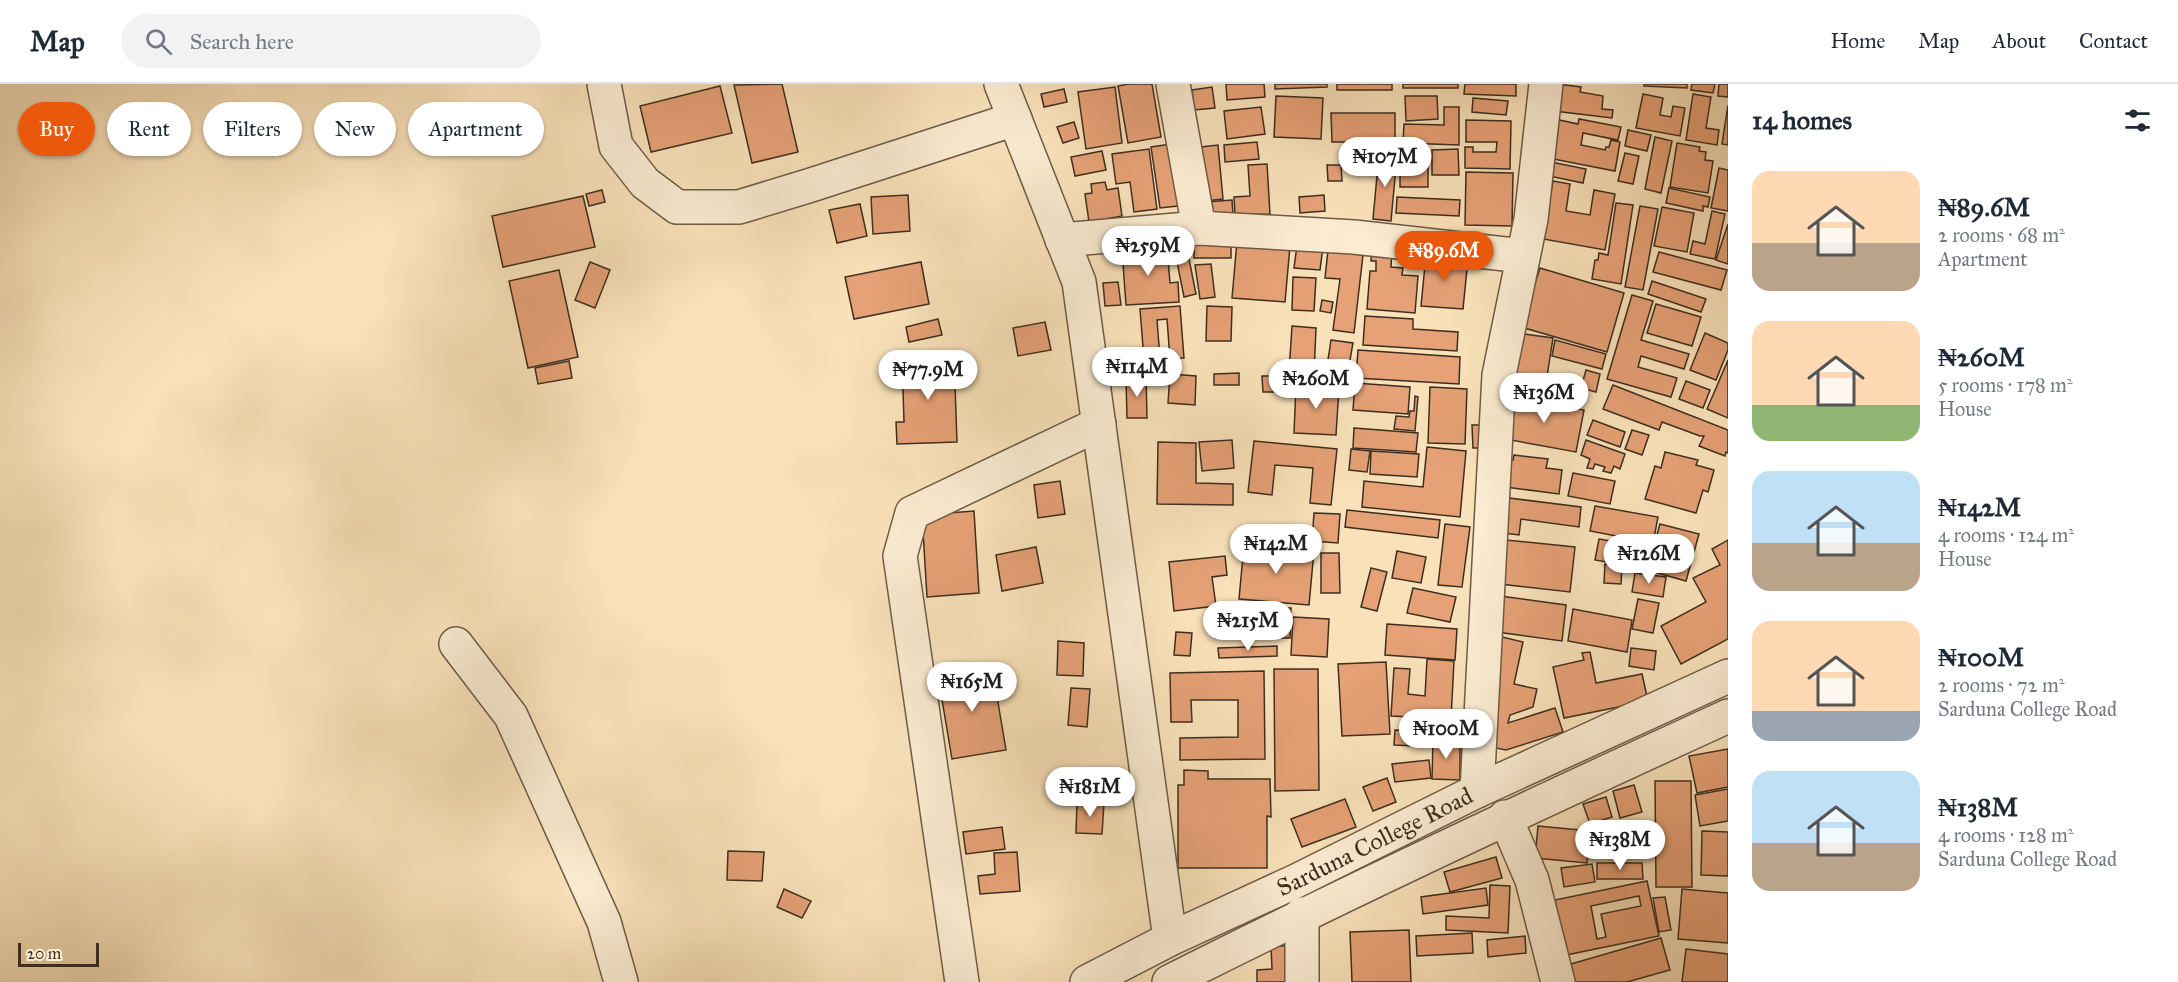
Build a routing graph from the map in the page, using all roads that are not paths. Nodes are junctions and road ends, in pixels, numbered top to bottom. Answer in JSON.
{"nodes":[{"id":1,"x":604,"y":84,"type":"edge"},
{"id":2,"x":1001,"y":84,"type":"edge"},
{"id":3,"x":1173,"y":84,"type":"edge"},
{"id":4,"x":1546,"y":84,"type":"edge"},
{"id":5,"x":1015,"y":119,"type":"junction"},
{"id":6,"x":1199,"y":228,"type":"junction"},
{"id":7,"x":1062,"y":240,"type":"junction"},
{"id":8,"x":1523,"y":256,"type":"junction"},
{"id":9,"x":1098,"y":424,"type":"junction"},
{"id":10,"x":456,"y":644,"type":"dead end"},
{"id":11,"x":1728,"y":676,"type":"edge"},
{"id":12,"x":1661,"y":707,"type":"junction"},
{"id":13,"x":1728,"y":716,"type":"edge"},
{"id":14,"x":1672,"y":742,"type":"junction"},
{"id":15,"x":1477,"y":791,"type":"junction"},
{"id":16,"x":1505,"y":817,"type":"junction"},
{"id":17,"x":1302,"y":914,"type":"junction"},
{"id":18,"x":1170,"y":939,"type":"junction"},
{"id":19,"x":1173,"y":981,"type":"edge"},
{"id":20,"x":621,"y":982,"type":"edge"},
{"id":21,"x":962,"y":982,"type":"edge"},
{"id":22,"x":1087,"y":982,"type":"edge"},
{"id":23,"x":1302,"y":982,"type":"edge"},
{"id":24,"x":1558,"y":982,"type":"edge"}],
"edges":[{"from":1,"to":5,"type":"street"},
{"from":2,"to":5,"type":"street"},
{"from":3,"to":6,"type":"street"},
{"from":4,"to":8,"type":"street"},
{"from":5,"to":7,"type":"street"},
{"from":6,"to":7,"type":"street"},
{"from":6,"to":8,"type":"street"},
{"from":7,"to":9,"type":"street"},
{"from":8,"to":15,"type":"street"},
{"from":9,"to":18,"type":"street"},
{"from":9,"to":21,"type":"street"},
{"from":10,"to":20,"type":"street"},
{"from":11,"to":12,"type":"street","name":"Sarduna College Road"},
{"from":12,"to":14,"type":"street"},
{"from":12,"to":15,"type":"street","name":"Sarduna College Road"},
{"from":13,"to":14,"type":"street","name":"Sarduna College Road"},
{"from":14,"to":16,"type":"street","name":"Sarduna College Road"},
{"from":15,"to":18,"type":"street","name":"Sarduna College Road"},
{"from":16,"to":17,"type":"street","name":"Sarduna College Road"},
{"from":16,"to":24,"type":"street"},
{"from":17,"to":19,"type":"street","name":"Sarduna College Road"},
{"from":17,"to":23,"type":"street"},
{"from":18,"to":22,"type":"street","name":"Sarduna College Road"}]}
